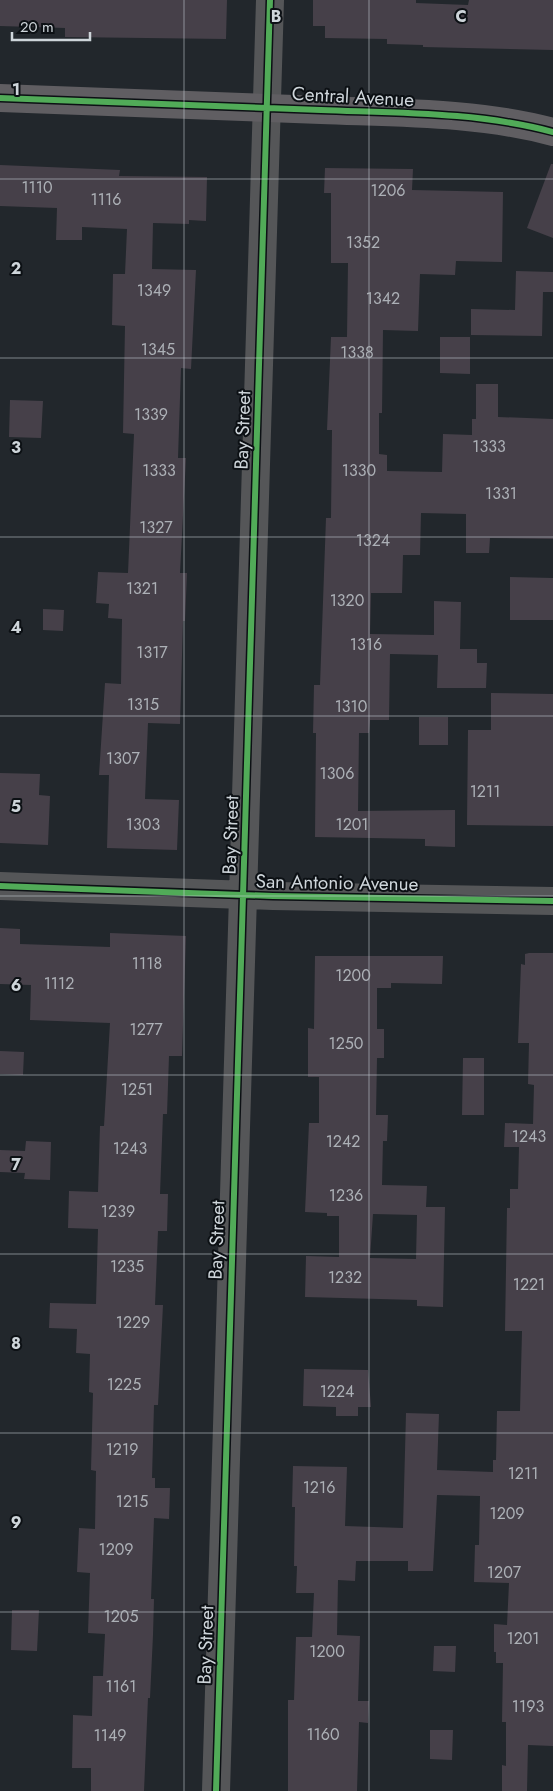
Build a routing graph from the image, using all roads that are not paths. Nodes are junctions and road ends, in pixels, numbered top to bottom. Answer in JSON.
{"nodes":[{"id":1,"x":270,"y":0,"type":"edge"},
{"id":2,"x":0,"y":98,"type":"edge"},
{"id":3,"x":267,"y":107,"type":"junction"},
{"id":4,"x":553,"y":132,"type":"edge"},
{"id":5,"x":0,"y":886,"type":"edge"},
{"id":6,"x":243,"y":895,"type":"junction"},
{"id":7,"x":553,"y":901,"type":"edge"},
{"id":8,"x":216,"y":1791,"type":"edge"}],
"edges":[{"from":1,"to":3,"type":"street","name":"Bay Street"},
{"from":2,"to":3,"type":"main road","name":"Central Avenue"},
{"from":3,"to":4,"type":"main road","name":"Central Avenue"},
{"from":3,"to":6,"type":"street","name":"Bay Street"},
{"from":5,"to":6,"type":"street","name":"San Antonio Avenue"},
{"from":6,"to":7,"type":"street","name":"San Antonio Avenue"},
{"from":6,"to":8,"type":"street","name":"Bay Street"}]}
